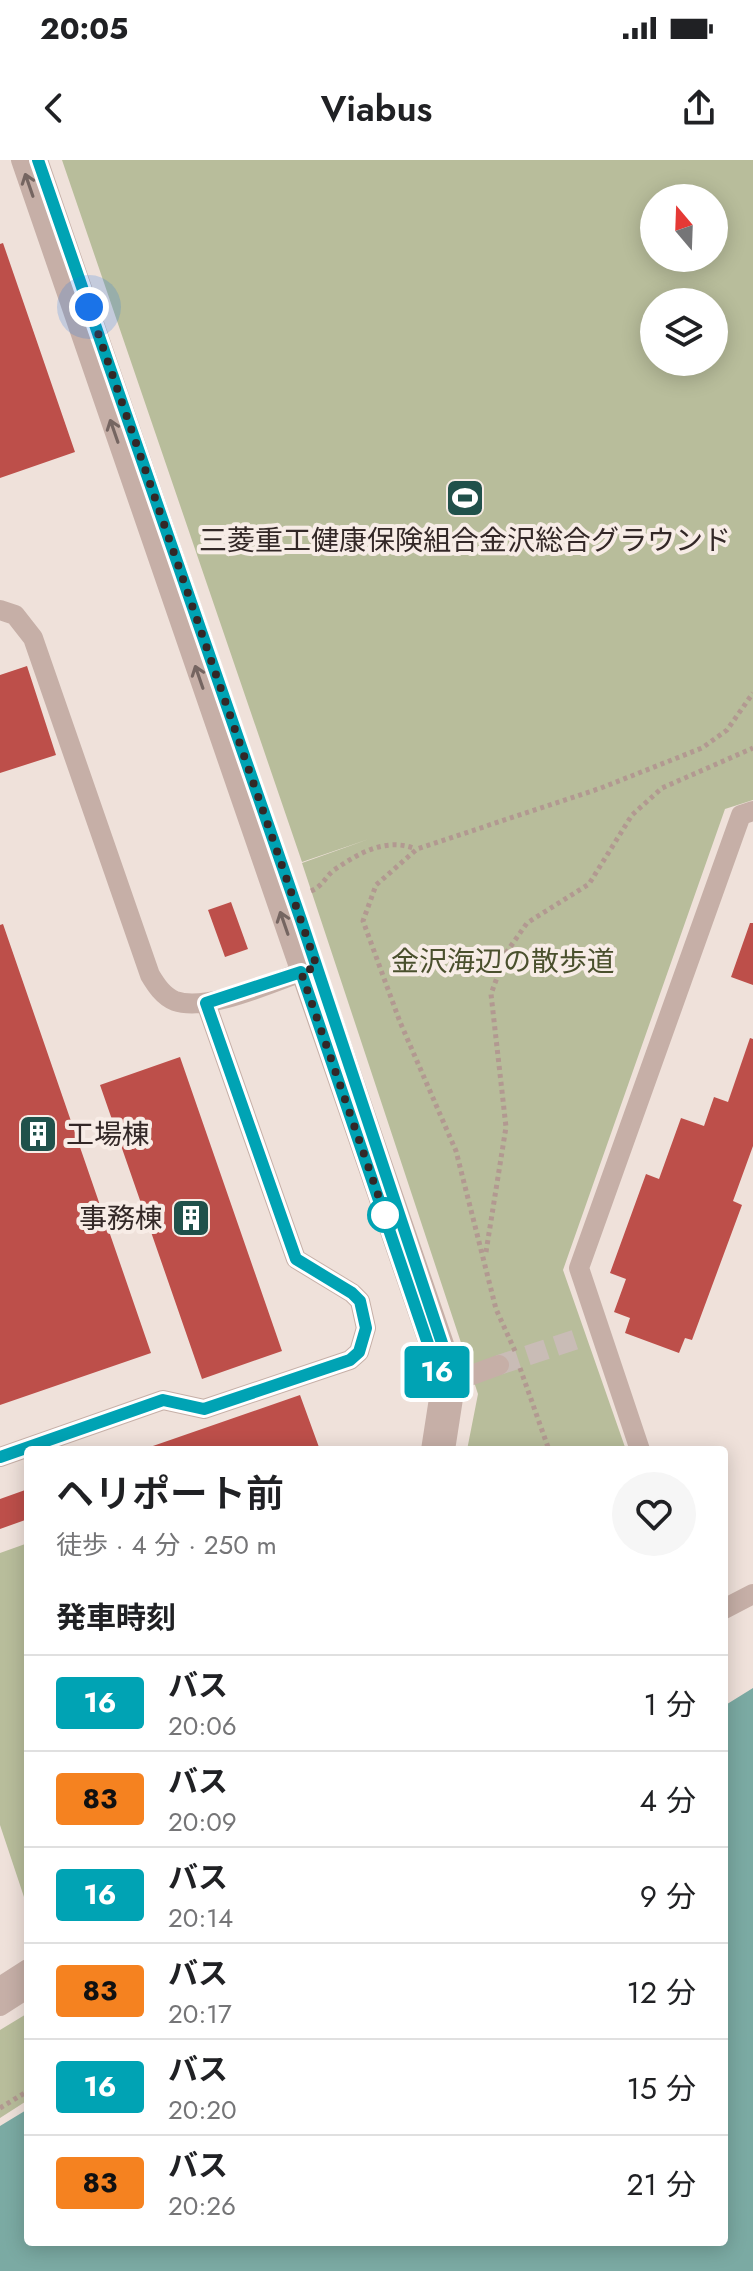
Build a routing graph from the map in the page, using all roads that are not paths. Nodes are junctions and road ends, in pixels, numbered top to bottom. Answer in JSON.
{"nodes":[{"id":1,"x":21,"y":160,"type":"edge"},
{"id":2,"x":38,"y":160,"type":"edge"},
{"id":3,"x":0,"y":610,"type":"edge"},
{"id":4,"x":753,"y":811,"type":"edge"},
{"id":5,"x":309,"y":970,"type":"junction"},
{"id":6,"x":206,"y":1003,"type":"junction"},
{"id":7,"x":499,"y":1365,"type":"tunnel mouth"},
{"id":8,"x":446,"y":1376,"type":"junction"},
{"id":9,"x":31,"y":1446,"type":"edge"},
{"id":10,"x":432,"y":1446,"type":"edge"},
{"id":11,"x":446,"y":1446,"type":"edge"},
{"id":12,"x":638,"y":1446,"type":"edge"},
{"id":13,"x":24,"y":1449,"type":"edge"},
{"id":14,"x":0,"y":1457,"type":"edge"},
{"id":15,"x":753,"y":1594,"type":"edge"},
{"id":16,"x":728,"y":1607,"type":"edge"},
{"id":17,"x":24,"y":1972,"type":"edge"},
{"id":18,"x":0,"y":1987,"type":"edge"},
{"id":19,"x":24,"y":1991,"type":"edge"},
{"id":20,"x":0,"y":2006,"type":"edge"}],
"edges":[{"from":5,"to":1,"type":"street","one_way":true},
{"from":2,"to":5,"type":"street"},
{"from":3,"to":6,"type":"street"},
{"from":4,"to":12,"type":"street"},
{"from":5,"to":6,"type":"street"},
{"from":5,"to":8,"type":"street"},
{"from":6,"to":9,"type":"street"},
{"from":7,"to":8,"type":"street"},
{"from":8,"to":10,"type":"street"},
{"from":8,"to":11,"type":"street"},
{"from":13,"to":14,"type":"street"},
{"from":15,"to":16,"type":"street"},
{"from":17,"to":18,"type":"street"},
{"from":19,"to":20,"type":"street"}]}
